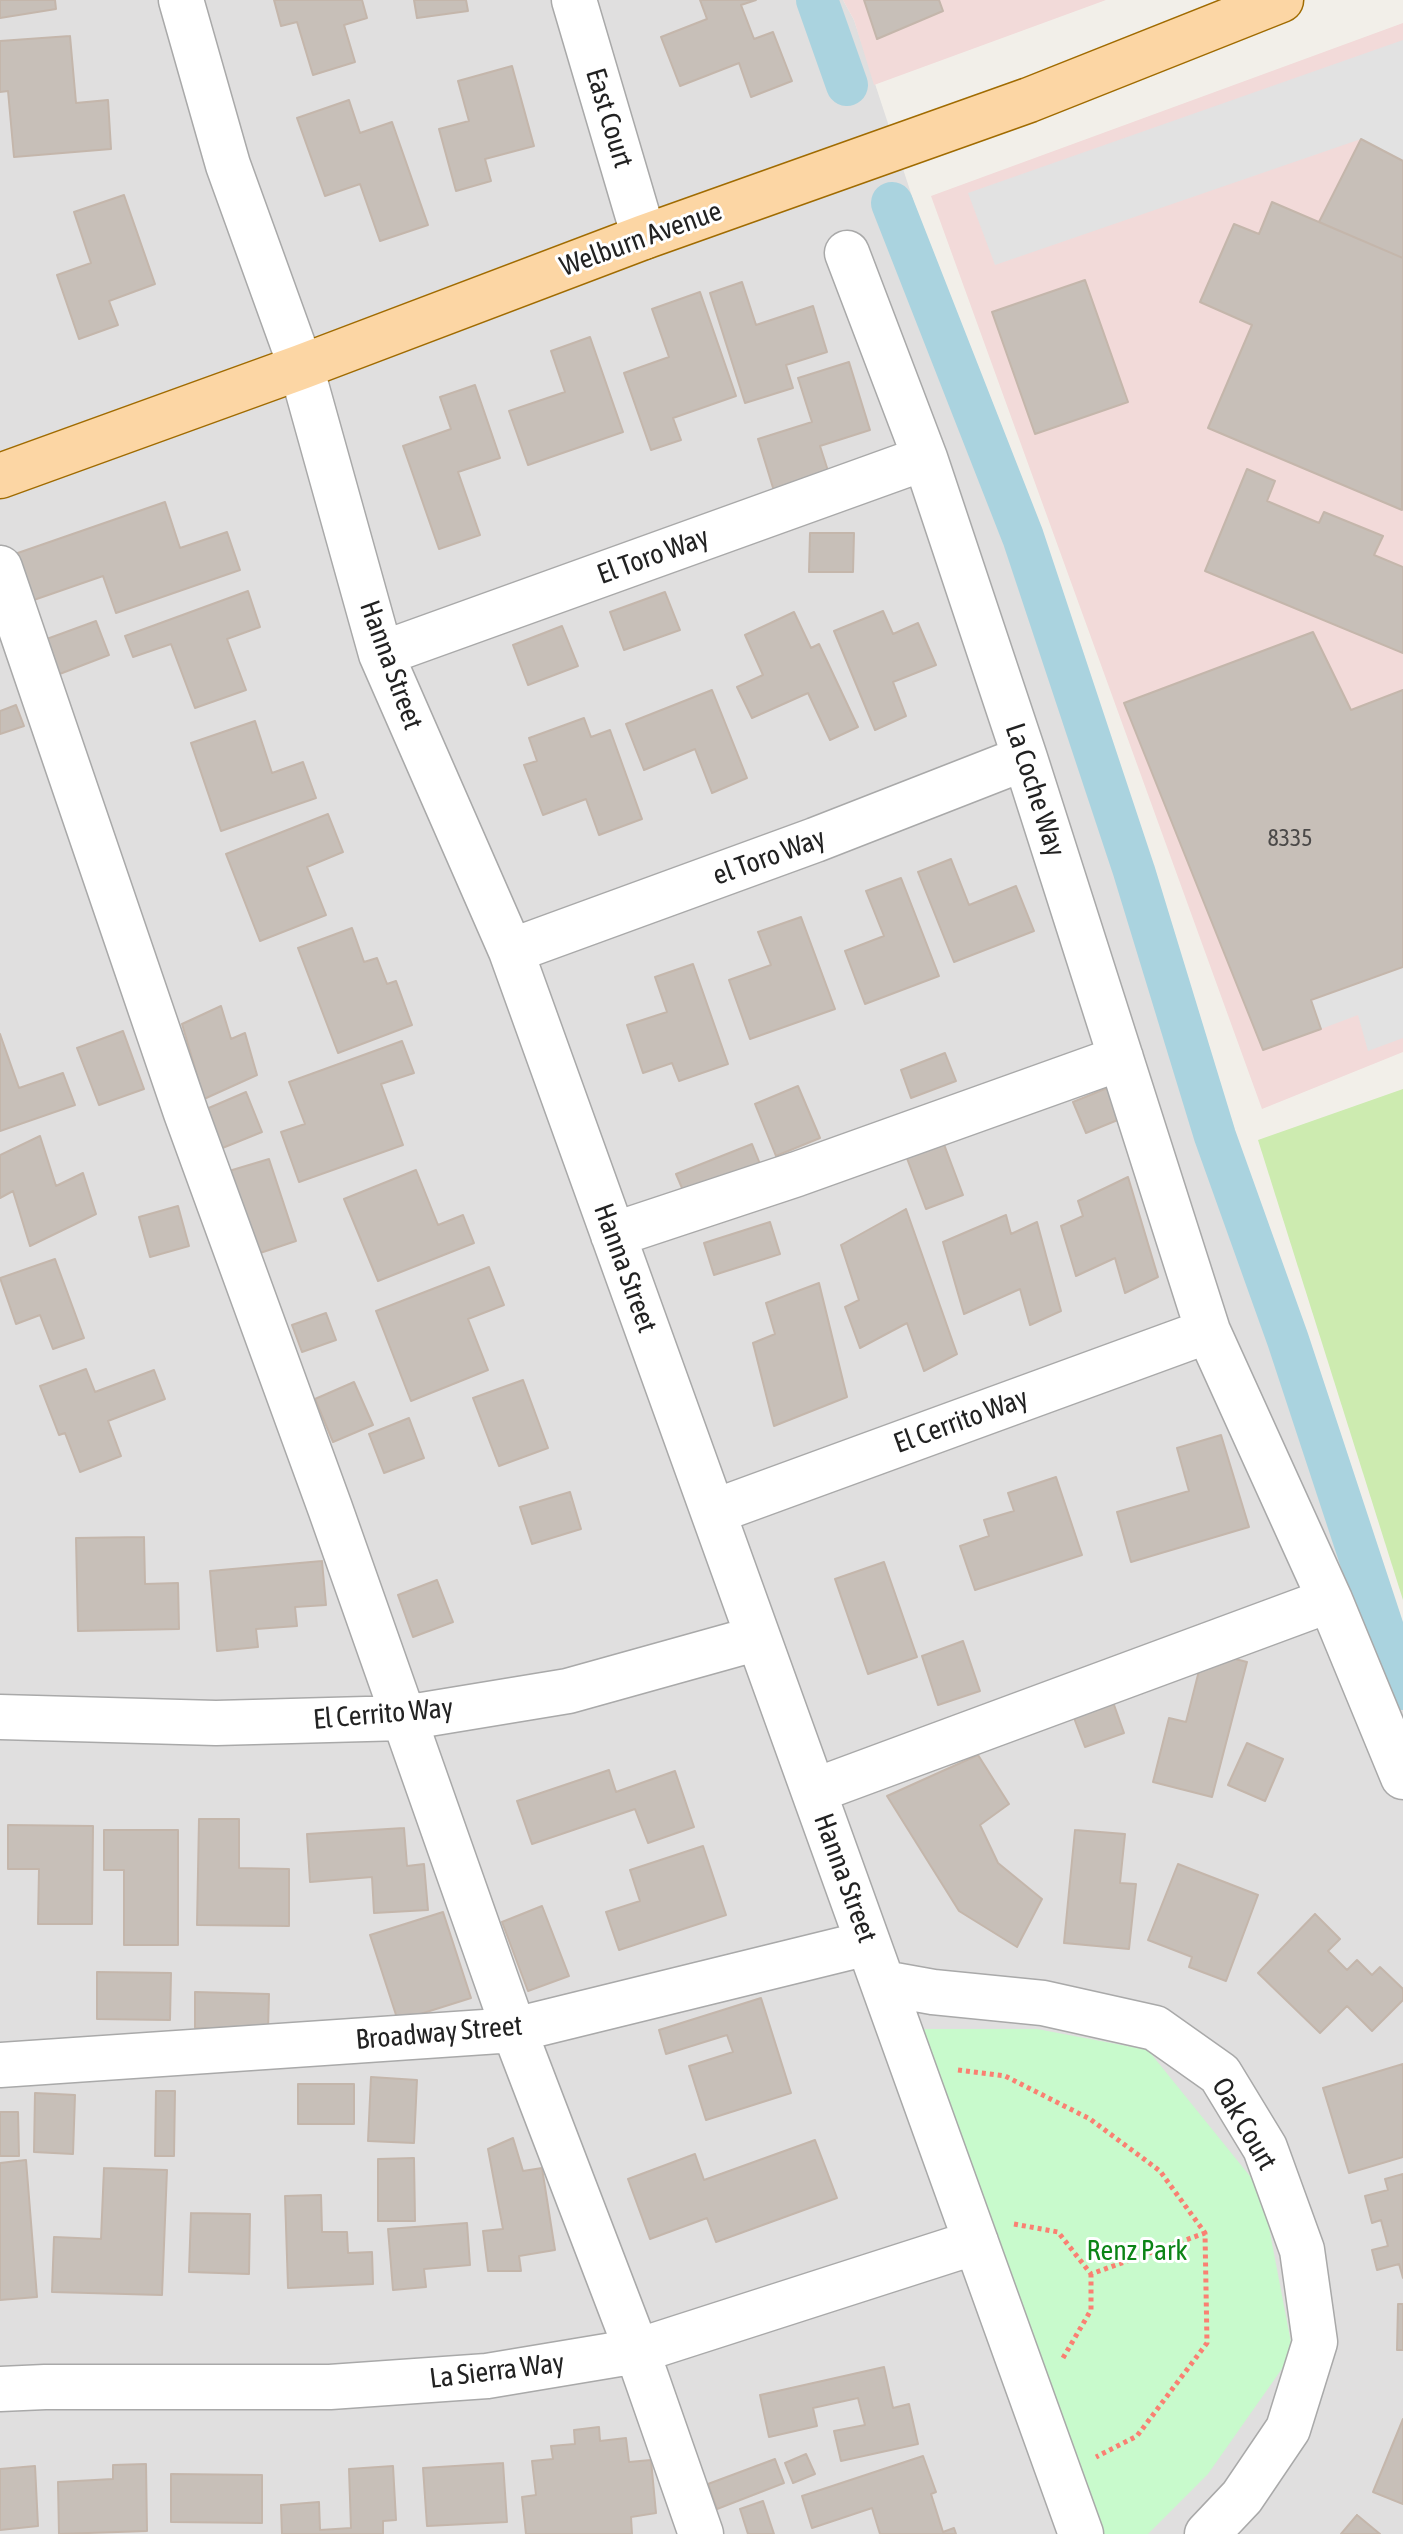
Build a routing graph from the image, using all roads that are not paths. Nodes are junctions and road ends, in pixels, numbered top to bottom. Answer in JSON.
{"nodes":[{"id":1,"x":181,"y":0,"type":"edge"},
{"id":2,"x":574,"y":0,"type":"edge"},
{"id":3,"x":1281,"y":0,"type":"edge"},
{"id":4,"x":644,"y":237,"type":"junction"},
{"id":5,"x":847,"y":253,"type":"dead end"},
{"id":6,"x":301,"y":367,"type":"junction"},
{"id":7,"x":925,"y":458,"type":"junction"},
{"id":8,"x":0,"y":476,"type":"edge"},
{"id":9,"x":0,"y":568,"type":"edge"},
{"id":10,"x":381,"y":654,"type":"junction"},
{"id":11,"x":1025,"y":758,"type":"junction"},
{"id":12,"x":511,"y":951,"type":"junction"},
{"id":13,"x":1121,"y":1058,"type":"junction"},
{"id":14,"x":613,"y":1235,"type":"junction"},
{"id":15,"x":1208,"y":1331,"type":"junction"},
{"id":16,"x":713,"y":1512,"type":"junction"},
{"id":17,"x":1330,"y":1600,"type":"junction"},
{"id":18,"x":758,"y":1638,"type":"junction"},
{"id":19,"x":1,"y":1711,"type":"edge"},
{"id":20,"x":404,"y":1718,"type":"junction"},
{"id":21,"x":1403,"y":1777,"type":"edge"},
{"id":22,"x":814,"y":1791,"type":"junction"},
{"id":23,"x":868,"y":1943,"type":"junction"},
{"id":24,"x":883,"y":1983,"type":"junction"},
{"id":25,"x":514,"y":2030,"type":"junction"},
{"id":26,"x":0,"y":2065,"type":"edge"},
{"id":27,"x":972,"y":2230,"type":"junction"},
{"id":28,"x":637,"y":2351,"type":"junction"},
{"id":29,"x":0,"y":2389,"type":"edge"},
{"id":30,"x":701,"y":2534,"type":"edge"},
{"id":31,"x":1081,"y":2534,"type":"edge"},
{"id":32,"x":1207,"y":2534,"type":"edge"}],
"edges":[{"from":1,"to":6,"type":"street","name":"Hanna Street"},
{"from":2,"to":4,"type":"street","name":"East Court"},
{"from":3,"to":4,"type":"main road","name":"Welburn Avenue"},
{"from":4,"to":6,"type":"main road","name":"Welburn Avenue"},
{"from":5,"to":7,"type":"street","name":"La Coche Way"},
{"from":6,"to":8,"type":"main road","name":"Welburn Avenue"},
{"from":6,"to":10,"type":"street","name":"Hanna Street"},
{"from":7,"to":10,"type":"street","name":"El Toro Way"},
{"from":7,"to":11,"type":"street","name":"La Coche Way"},
{"from":9,"to":20,"type":"street"},
{"from":10,"to":12,"type":"street","name":"Hanna Street"},
{"from":11,"to":12,"type":"street","name":"el Toro Way"},
{"from":11,"to":13,"type":"street","name":"La Coche Way"},
{"from":12,"to":14,"type":"street","name":"Hanna Street"},
{"from":13,"to":14,"type":"street"},
{"from":13,"to":15,"type":"street","name":"La Coche Way"},
{"from":14,"to":16,"type":"street","name":"Hanna Street"},
{"from":15,"to":16,"type":"street","name":"El Cerrito Way"},
{"from":15,"to":17,"type":"street","name":"La Coche Way"},
{"from":16,"to":18,"type":"street","name":"Hanna Street"},
{"from":17,"to":21,"type":"street","name":"La Coche Way"},
{"from":17,"to":22,"type":"street"},
{"from":18,"to":20,"type":"street","name":"El Cerrito Way"},
{"from":18,"to":22,"type":"street","name":"Hanna Street"},
{"from":19,"to":20,"type":"street","name":"El Cerrito Way"},
{"from":20,"to":25,"type":"street"},
{"from":22,"to":23,"type":"street","name":"Hanna Street"},
{"from":23,"to":24,"type":"street","name":"Hanna Street"},
{"from":23,"to":25,"type":"street","name":"Broadway Street"},
{"from":24,"to":27,"type":"street","name":"Hanna Street"},
{"from":24,"to":32,"type":"street","name":"Oak Court"},
{"from":25,"to":26,"type":"street","name":"Broadway Street"},
{"from":25,"to":28,"type":"street"},
{"from":27,"to":28,"type":"street","name":"La Sierra Way"},
{"from":27,"to":31,"type":"street","name":"Hanna Street"},
{"from":28,"to":29,"type":"street","name":"La Sierra Way"},
{"from":28,"to":30,"type":"street"}]}
